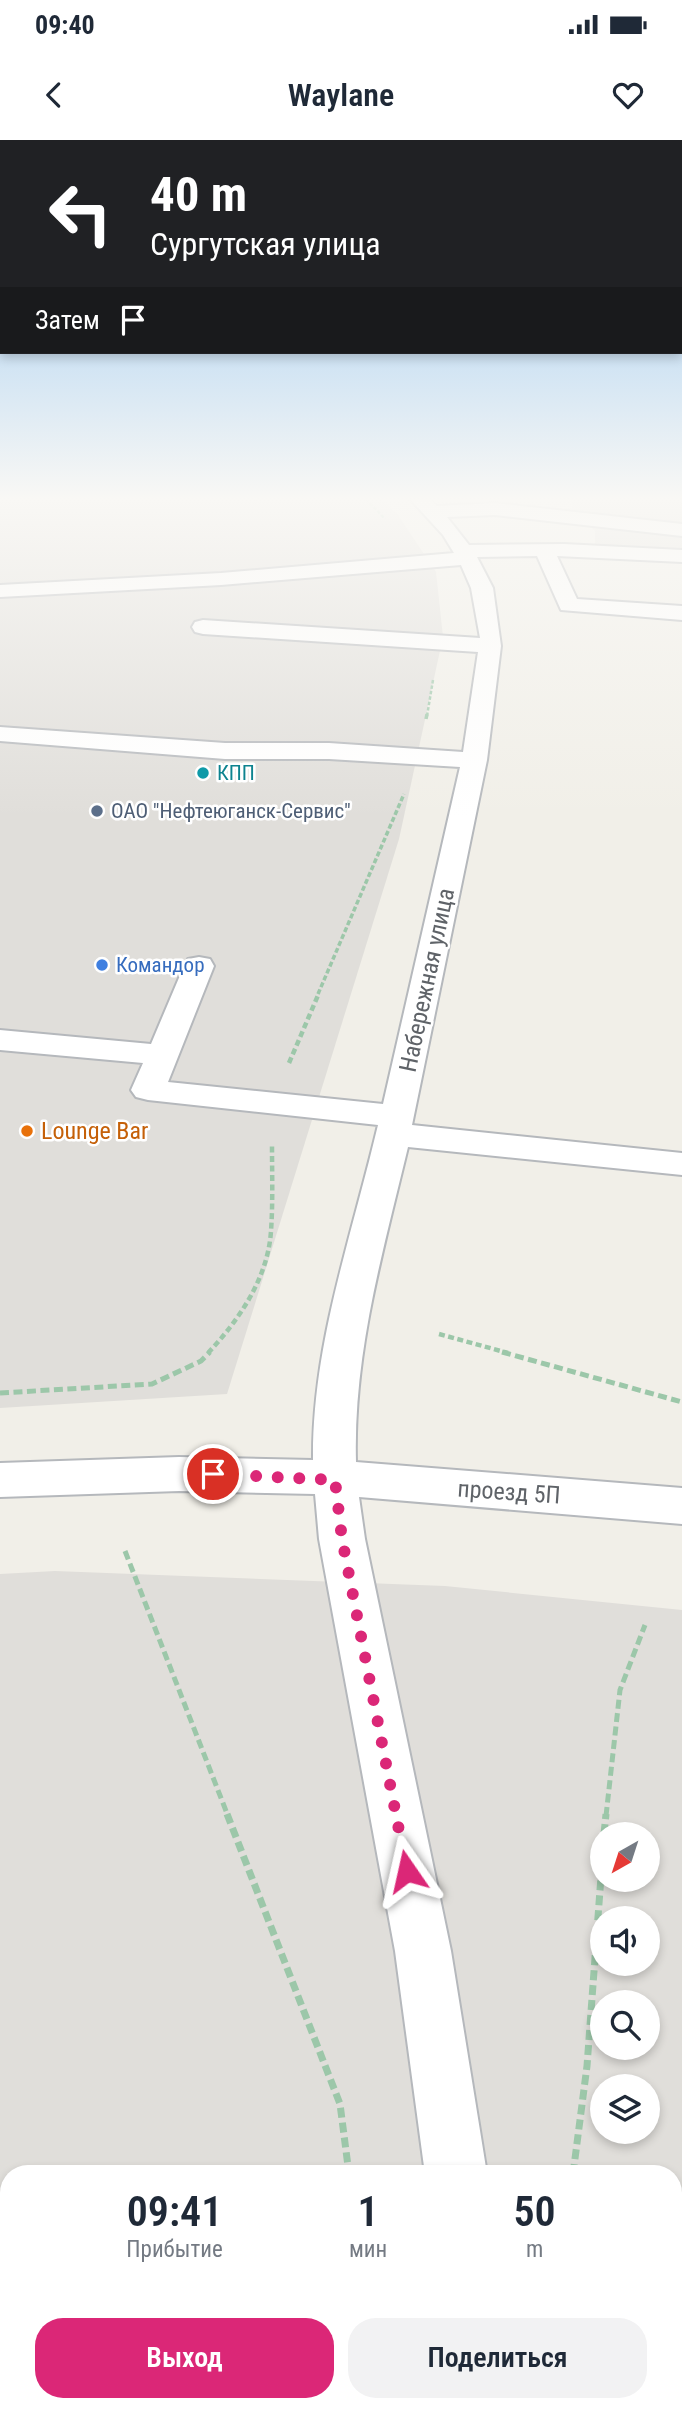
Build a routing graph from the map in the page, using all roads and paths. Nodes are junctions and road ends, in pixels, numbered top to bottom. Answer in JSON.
{"nodes":[{"id":1,"x":484,"y":605,"type":"edge"},
{"id":2,"x":569,"y":605,"type":"edge"},
{"id":3,"x":682,"y":613,"type":"edge"},
{"id":4,"x":203,"y":627,"type":"dead end"},
{"id":5,"x":439,"y":642,"type":"junction"},
{"id":6,"x":490,"y":646,"type":"junction"},
{"id":7,"x":0,"y":734,"type":"edge"},
{"id":8,"x":421,"y":757,"type":"junction"},
{"id":9,"x":474,"y":760,"type":"junction"},
{"id":10,"x":199,"y":967,"type":"dead end"},
{"id":11,"x":0,"y":1040,"type":"edge"},
{"id":12,"x":162,"y":1055,"type":"junction"},
{"id":13,"x":272,"y":1103,"type":"junction"},
{"id":14,"x":395,"y":1125,"type":"junction"},
{"id":15,"x":682,"y":1164,"type":"edge"},
{"id":16,"x":439,"y":1334,"type":"dead end"},
{"id":17,"x":0,"y":1393,"type":"edge"},
{"id":18,"x":682,"y":1402,"type":"edge"},
{"id":19,"x":0,"y":1480,"type":"edge"},
{"id":20,"x":335,"y":1480,"type":"junction"},
{"id":21,"x":682,"y":1506,"type":"edge"},
{"id":22,"x":125,"y":1551,"type":"dead end"},
{"id":23,"x":645,"y":1625,"type":"dead end"},
{"id":24,"x":605,"y":1822,"type":"edge"},
{"id":25,"x":600,"y":1892,"type":"edge"},
{"id":26,"x":348,"y":2165,"type":"edge"},
{"id":27,"x":455,"y":2165,"type":"edge"},
{"id":28,"x":574,"y":2165,"type":"edge"}],
"edges":[{"from":1,"to":6,"type":"street","name":"Набережная улица"},
{"from":2,"to":3,"type":"street"},
{"from":4,"to":5,"type":"street"},
{"from":5,"to":6,"type":"street"},
{"from":5,"to":8,"type":"path"},
{"from":6,"to":9,"type":"street","name":"Набережная улица"},
{"from":7,"to":8,"type":"street"},
{"from":8,"to":9,"type":"street"},
{"from":8,"to":13,"type":"path"},
{"from":9,"to":14,"type":"street","name":"Набережная улица"},
{"from":10,"to":12,"type":"street"},
{"from":11,"to":12,"type":"street"},
{"from":12,"to":13,"type":"street"},
{"from":13,"to":14,"type":"street"},
{"from":13,"to":17,"type":"path"},
{"from":14,"to":15,"type":"street"},
{"from":14,"to":20,"type":"street","name":"Набережная улица"},
{"from":16,"to":18,"type":"path"},
{"from":19,"to":20,"type":"street","name":"проезд 5П"},
{"from":20,"to":21,"type":"street","name":"проезд 5П"},
{"from":20,"to":27,"type":"street","name":"Набережная улица"},
{"from":22,"to":26,"type":"path"},
{"from":23,"to":24,"type":"path"},
{"from":25,"to":28,"type":"path"}]}
